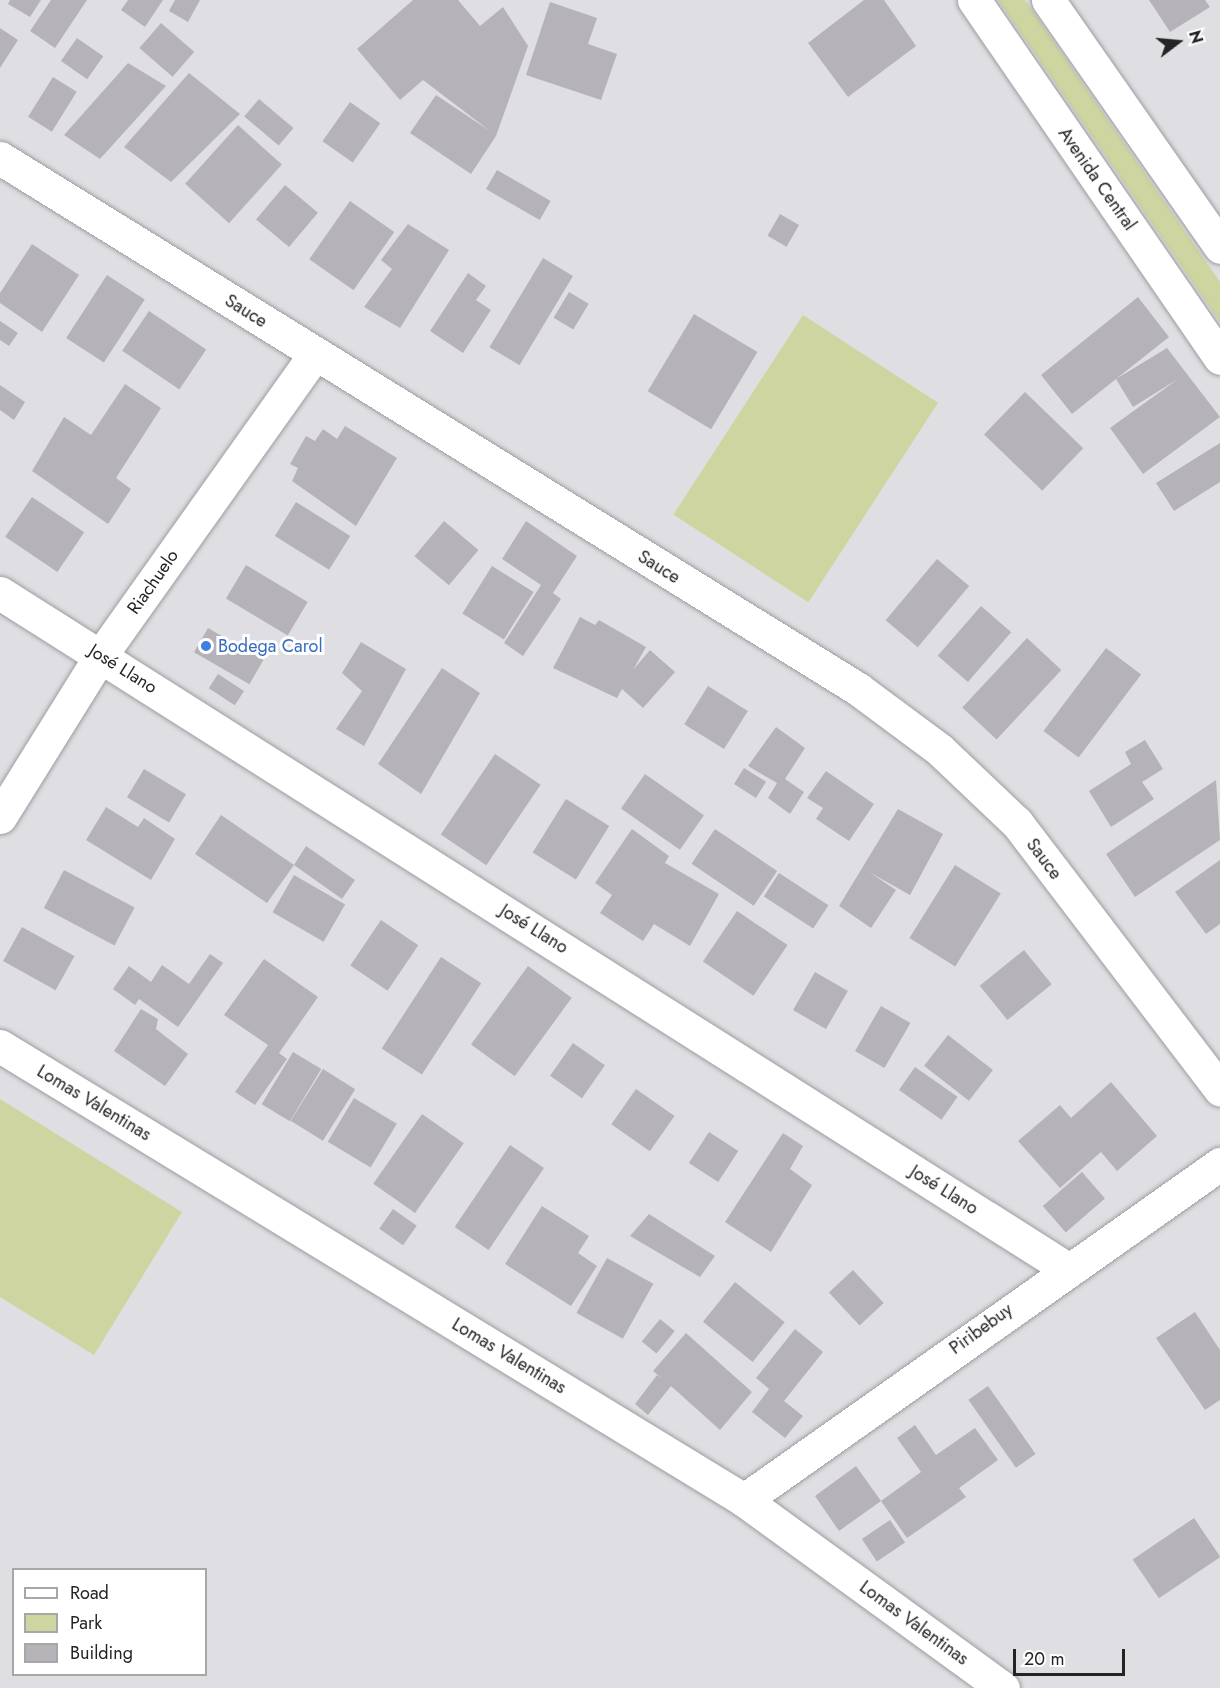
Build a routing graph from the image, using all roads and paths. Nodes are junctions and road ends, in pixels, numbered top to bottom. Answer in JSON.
{"nodes":[{"id":1,"x":974,"y":0,"type":"edge"},
{"id":2,"x":1048,"y":0,"type":"edge"},
{"id":3,"x":0,"y":158,"type":"edge"},
{"id":4,"x":1220,"y":247,"type":"edge"},
{"id":5,"x":315,"y":354,"type":"junction"},
{"id":6,"x":1220,"y":358,"type":"edge"},
{"id":7,"x":0,"y":593,"type":"edge"},
{"id":8,"x":101,"y":655,"type":"junction"},
{"id":9,"x":0,"y":817,"type":"edge"},
{"id":10,"x":0,"y":1046,"type":"edge"},
{"id":11,"x":1220,"y":1089,"type":"edge"},
{"id":12,"x":1220,"y":1164,"type":"edge"},
{"id":13,"x":1066,"y":1268,"type":"junction"},
{"id":14,"x":744,"y":1500,"type":"junction"},
{"id":15,"x":1003,"y":1688,"type":"edge"}],
"edges":[{"from":1,"to":6,"type":"street","name":"Avenida Central"},
{"from":2,"to":4,"type":"street"},
{"from":3,"to":5,"type":"street","name":"Sauce"},
{"from":5,"to":8,"type":"street","name":"Riachuelo"},
{"from":5,"to":11,"type":"street","name":"Sauce"},
{"from":7,"to":8,"type":"street","name":"José Llano"},
{"from":8,"to":9,"type":"street","name":"Riachuelo"},
{"from":8,"to":13,"type":"street","name":"José Llano"},
{"from":10,"to":14,"type":"street","name":"Lomas Valentinas"},
{"from":12,"to":13,"type":"street","name":"Piribebuy"},
{"from":13,"to":14,"type":"street","name":"Piribebuy"},
{"from":14,"to":15,"type":"street","name":"Lomas Valentinas"}]}
